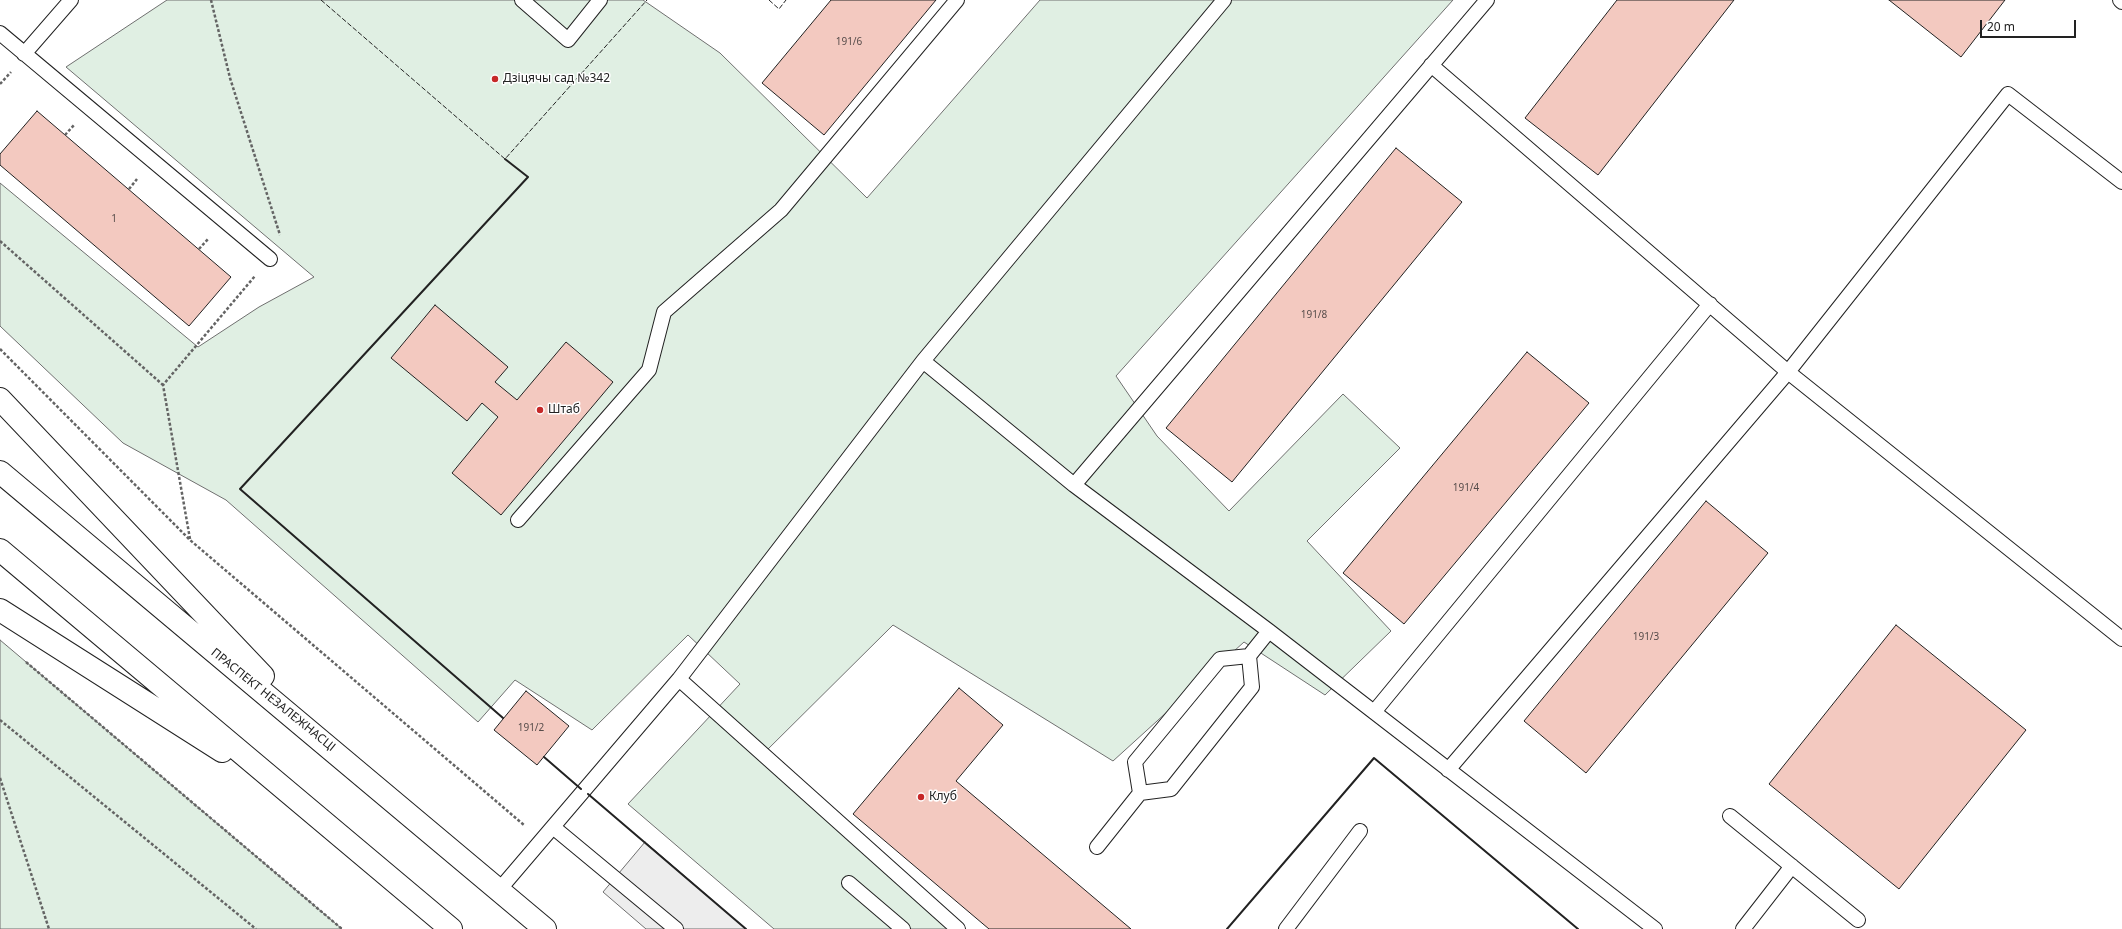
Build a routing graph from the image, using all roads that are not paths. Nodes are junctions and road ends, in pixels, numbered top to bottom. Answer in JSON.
{"nodes":[{"id":1,"x":71,"y":0,"type":"edge"},
{"id":2,"x":522,"y":0,"type":"edge"},
{"id":3,"x":600,"y":0,"type":"edge"},
{"id":4,"x":957,"y":0,"type":"edge"},
{"id":5,"x":1224,"y":0,"type":"edge"},
{"id":6,"x":1487,"y":0,"type":"edge"},
{"id":7,"x":0,"y":33,"type":"edge"},
{"id":8,"x":24,"y":54,"type":"junction"},
{"id":9,"x":1431,"y":65,"type":"junction"},
{"id":10,"x":2122,"y":182,"type":"edge"},
{"id":11,"x":270,"y":259,"type":"road end"},
{"id":12,"x":1710,"y":304,"type":"junction"},
{"id":13,"x":923,"y":361,"type":"junction"},
{"id":14,"x":1788,"y":372,"type":"junction"},
{"id":15,"x":0,"y":399,"type":"edge"},
{"id":16,"x":0,"y":472,"type":"edge"},
{"id":17,"x":1074,"y":485,"type":"junction"},
{"id":18,"x":518,"y":520,"type":"dead end"},
{"id":19,"x":0,"y":550,"type":"edge"},
{"id":20,"x":0,"y":610,"type":"edge"},
{"id":21,"x":1269,"y":631,"type":"junction"},
{"id":22,"x":2122,"y":639,"type":"edge"},
{"id":23,"x":1249,"y":656,"type":"junction"},
{"id":24,"x":680,"y":679,"type":"junction"},
{"id":25,"x":1374,"y":712,"type":"junction"},
{"id":26,"x":328,"y":745,"type":"junction"},
{"id":27,"x":1448,"y":770,"type":"junction"},
{"id":28,"x":1140,"y":793,"type":"junction"},
{"id":29,"x":294,"y":798,"type":"junction"},
{"id":30,"x":1730,"y":816,"type":"dead end"},
{"id":31,"x":553,"y":827,"type":"junction"},
{"id":32,"x":1360,"y":831,"type":"dead end"},
{"id":33,"x":1097,"y":847,"type":"dead end"},
{"id":34,"x":1792,"y":866,"type":"junction"},
{"id":35,"x":849,"y":883,"type":"dead end"},
{"id":36,"x":499,"y":890,"type":"junction"},
{"id":37,"x":1858,"y":920,"type":"dead end"},
{"id":38,"x":451,"y":929,"type":"edge"},
{"id":39,"x":545,"y":929,"type":"edge"},
{"id":40,"x":676,"y":929,"type":"edge"},
{"id":41,"x":903,"y":929,"type":"edge"},
{"id":42,"x":958,"y":929,"type":"edge"},
{"id":43,"x":1286,"y":929,"type":"edge"},
{"id":44,"x":1655,"y":929,"type":"edge"},
{"id":45,"x":1743,"y":929,"type":"edge"}],
"edges":[{"from":1,"to":8,"type":"lane"},
{"from":2,"to":3,"type":"lane"},
{"from":4,"to":18,"type":"lane"},
{"from":5,"to":13,"type":"lane"},
{"from":6,"to":9,"type":"lane"},
{"from":7,"to":8,"type":"lane"},
{"from":8,"to":11,"type":"lane"},
{"from":9,"to":12,"type":"lane"},
{"from":9,"to":17,"type":"lane"},
{"from":10,"to":14,"type":"lane"},
{"from":12,"to":14,"type":"lane"},
{"from":12,"to":25,"type":"lane"},
{"from":13,"to":17,"type":"lane"},
{"from":13,"to":24,"type":"lane"},
{"from":14,"to":22,"type":"lane"},
{"from":14,"to":27,"type":"lane"},
{"from":15,"to":26,"type":"highway"},
{"from":16,"to":26,"type":"highway","name":"ПРАСПЕКТ НЕЗАЛЕЖНАСЦІ"},
{"from":17,"to":21,"type":"lane"},
{"from":19,"to":29,"type":"highway"},
{"from":20,"to":29,"type":"highway"},
{"from":21,"to":23,"type":"lane"},
{"from":21,"to":25,"type":"lane"},
{"from":23,"to":28,"type":"lane"},
{"from":23,"to":28,"type":"lane"},
{"from":24,"to":31,"type":"lane"},
{"from":24,"to":42,"type":"lane"},
{"from":25,"to":27,"type":"lane"},
{"from":26,"to":36,"type":"highway","name":"ПРАСПЕКТ НЕЗАЛЕЖНАСЦІ"},
{"from":27,"to":44,"type":"lane"},
{"from":28,"to":33,"type":"lane"},
{"from":29,"to":38,"type":"highway"},
{"from":30,"to":34,"type":"lane"},
{"from":31,"to":36,"type":"lane"},
{"from":31,"to":40,"type":"lane"},
{"from":32,"to":43,"type":"lane"},
{"from":34,"to":37,"type":"lane"},
{"from":34,"to":45,"type":"lane"},
{"from":35,"to":41,"type":"lane"},
{"from":36,"to":39,"type":"highway","name":"ПРАСПЕКТ НЕЗАЛЕЖНАСЦІ"}]}
